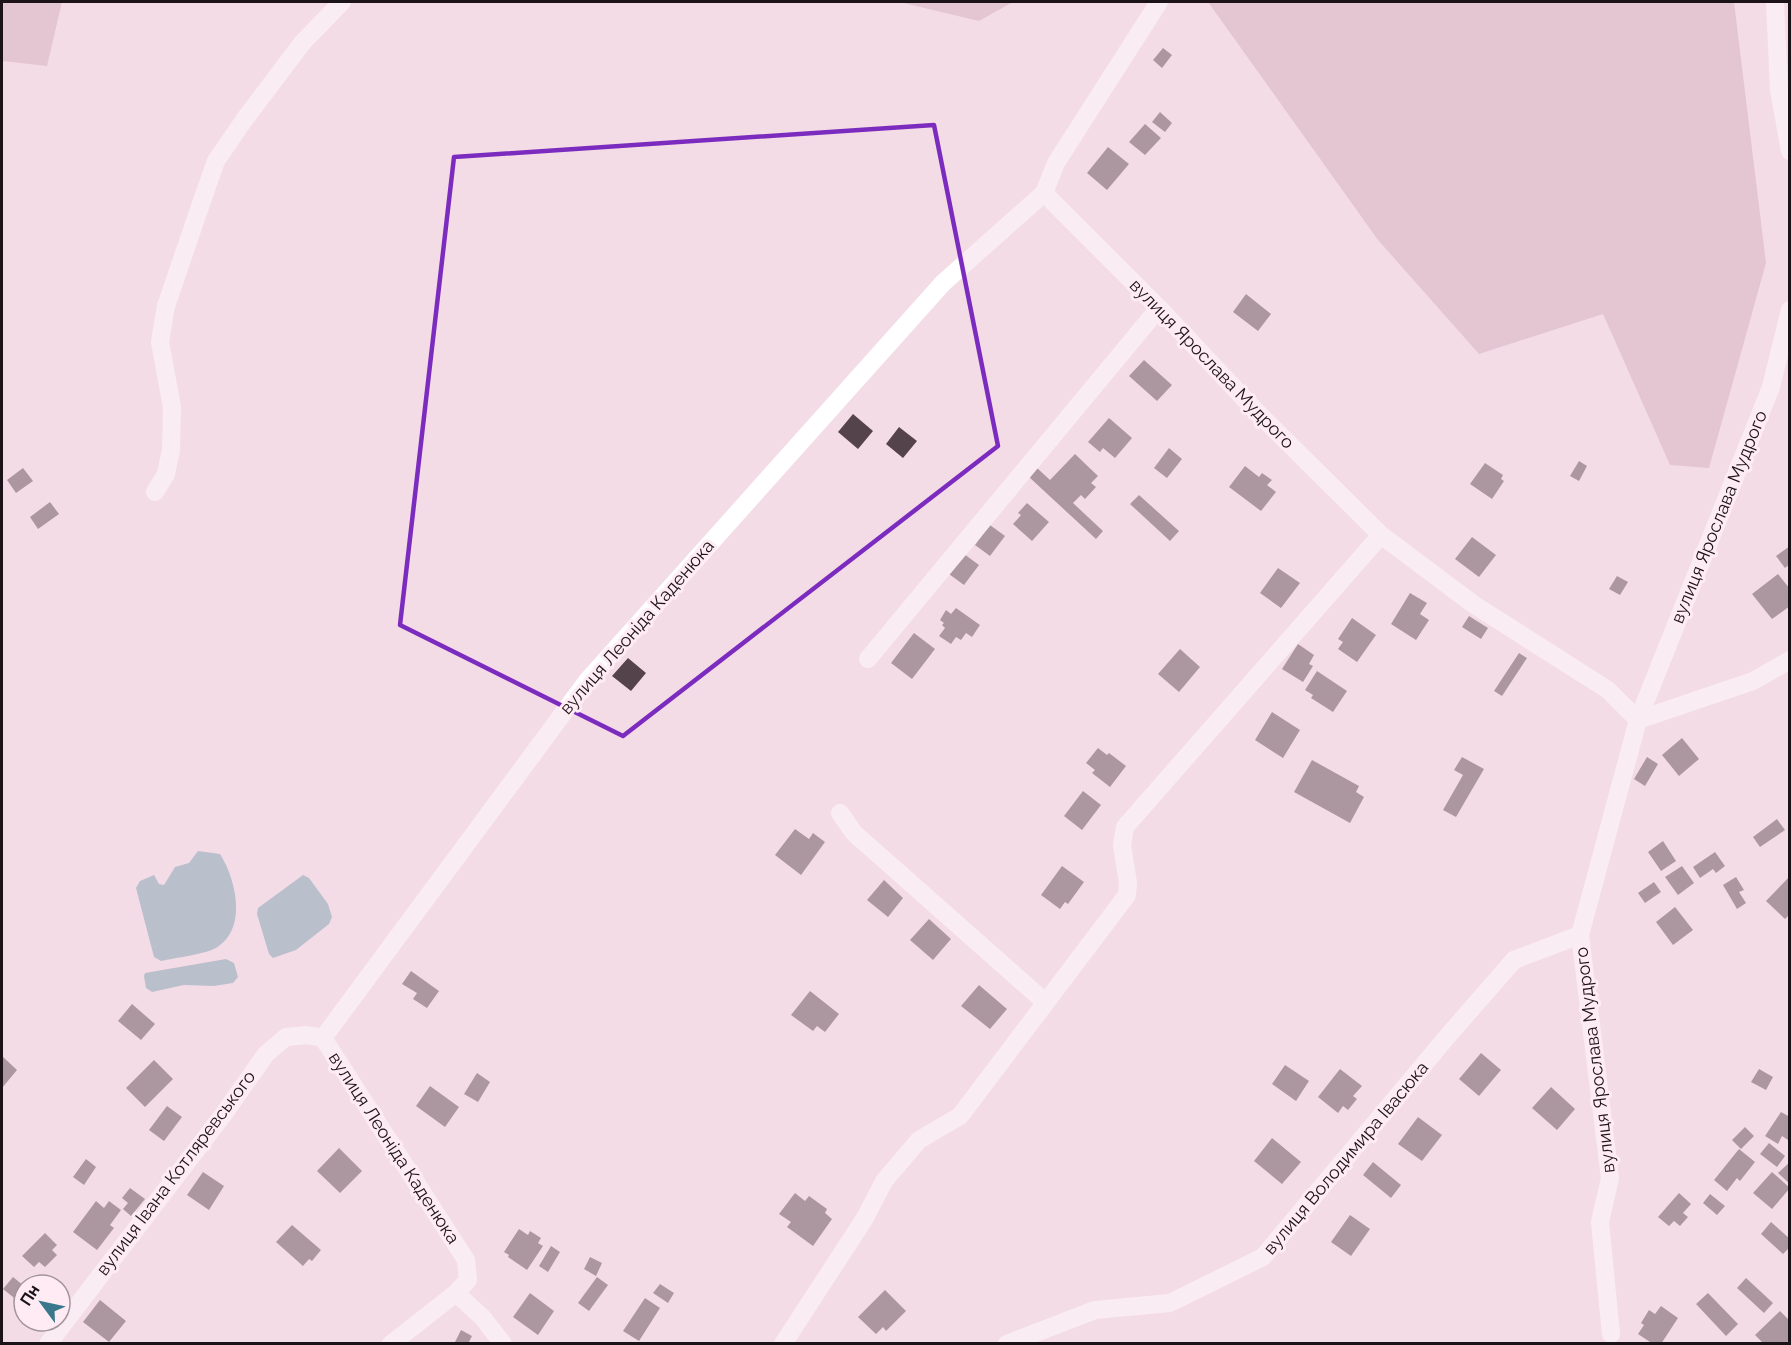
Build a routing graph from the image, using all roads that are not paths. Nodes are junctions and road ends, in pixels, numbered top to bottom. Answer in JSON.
{"nodes":[{"id":1,"x":342,"y":2,"type":"edge"},
{"id":2,"x":1159,"y":2,"type":"edge"},
{"id":3,"x":1775,"y":2,"type":"edge"},
{"id":4,"x":1790,"y":151,"type":"edge"},
{"id":5,"x":1044,"y":193,"type":"junction"},
{"id":6,"x":1159,"y":308,"type":"junction"},
{"id":7,"x":1790,"y":310,"type":"edge"},
{"id":8,"x":155,"y":492,"type":"dead end"},
{"id":9,"x":1381,"y":535,"type":"junction"},
{"id":10,"x":868,"y":658,"type":"dead end"},
{"id":11,"x":1790,"y":660,"type":"edge"},
{"id":12,"x":1638,"y":720,"type":"junction"},
{"id":13,"x":840,"y":813,"type":"dead end"},
{"id":14,"x":1580,"y":935,"type":"junction"},
{"id":15,"x":1045,"y":1002,"type":"junction"},
{"id":16,"x":323,"y":1038,"type":"junction"},
{"id":17,"x":456,"y":1293,"type":"junction"},
{"id":18,"x":1612,"y":1340,"type":"edge"},
{"id":19,"x":48,"y":1344,"type":"edge"},
{"id":20,"x":391,"y":1344,"type":"edge"},
{"id":21,"x":503,"y":1344,"type":"edge"},
{"id":22,"x":783,"y":1344,"type":"edge"},
{"id":23,"x":1007,"y":1344,"type":"edge"}],
"edges":[{"from":1,"to":8,"type":"street"},
{"from":2,"to":5,"type":"street","name":"вулиця Леоніда Каденюка"},
{"from":3,"to":4,"type":"street"},
{"from":5,"to":6,"type":"street","name":"вулиця Ярослава Мудрого"},
{"from":5,"to":16,"type":"street","name":"вулиця Леоніда Каденюка"},
{"from":6,"to":9,"type":"street","name":"вулиця Ярослава Мудрого"},
{"from":6,"to":10,"type":"street"},
{"from":7,"to":12,"type":"street","name":"вулиця Ярослава Мудрого"},
{"from":9,"to":12,"type":"street","name":"вулиця Ярослава Мудрого"},
{"from":9,"to":15,"type":"street"},
{"from":11,"to":12,"type":"street"},
{"from":12,"to":14,"type":"street","name":"вулиця Ярослава Мудрого"},
{"from":13,"to":15,"type":"street"},
{"from":14,"to":18,"type":"street","name":"вулиця Ярослава Мудрого"},
{"from":14,"to":23,"type":"street","name":"вулиця Володимира Івасюка"},
{"from":15,"to":22,"type":"street"},
{"from":16,"to":17,"type":"street","name":"вулиця Леоніда Каденюка"},
{"from":16,"to":19,"type":"street","name":"вулиця Івана Котляревського"},
{"from":17,"to":20,"type":"street","name":"вулиця Леоніда Каденюка"},
{"from":17,"to":21,"type":"street"}]}
